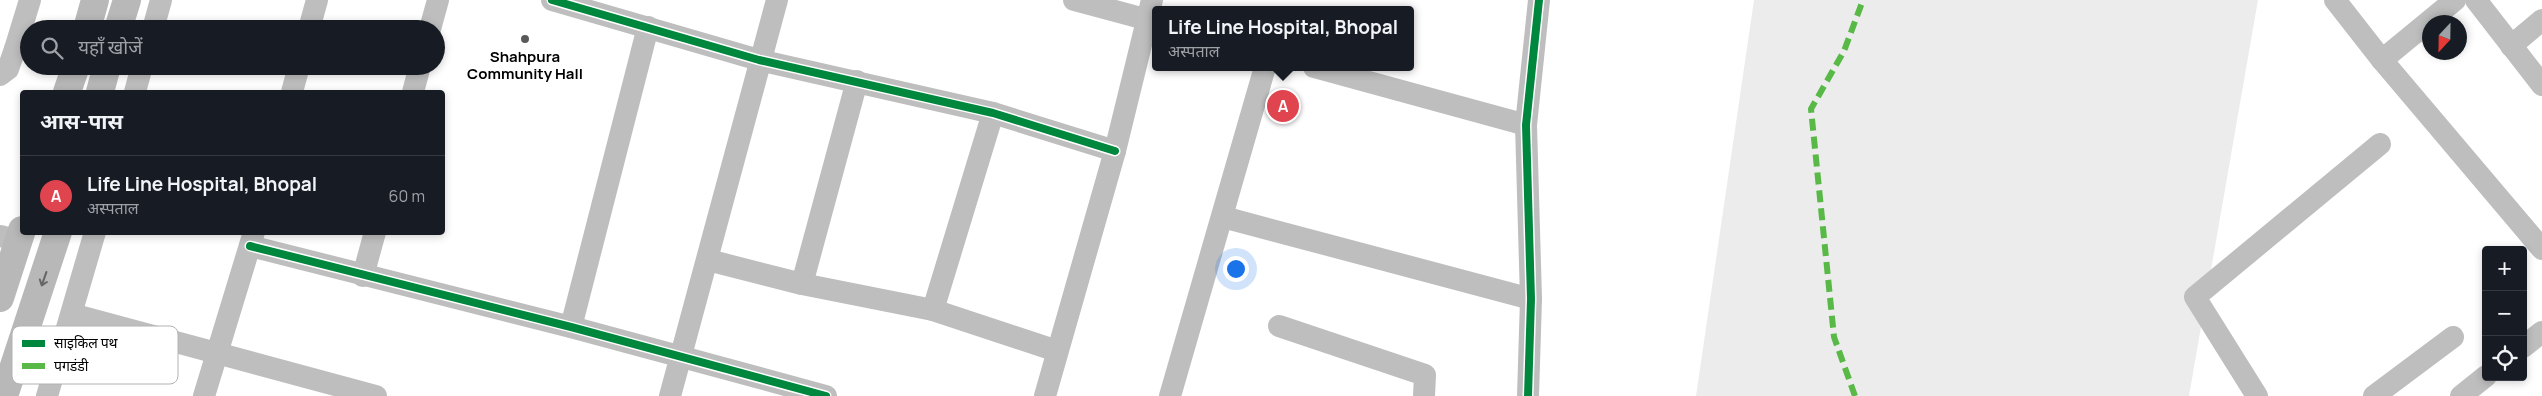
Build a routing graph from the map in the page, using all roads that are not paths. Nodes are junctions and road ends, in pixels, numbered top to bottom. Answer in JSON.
{"nodes":[{"id":1,"x":30,"y":0,"type":"edge"},
{"id":2,"x":95,"y":0,"type":"edge"},
{"id":3,"x":127,"y":0,"type":"edge"},
{"id":4,"x":161,"y":0,"type":"edge"},
{"id":5,"x":317,"y":0,"type":"edge"},
{"id":6,"x":438,"y":0,"type":"edge"},
{"id":7,"x":552,"y":0,"type":"edge"},
{"id":8,"x":777,"y":0,"type":"edge"},
{"id":9,"x":1074,"y":0,"type":"edge"},
{"id":10,"x":1539,"y":0,"type":"edge"},
{"id":11,"x":2335,"y":0,"type":"edge"},
{"id":12,"x":2455,"y":0,"type":"edge"},
{"id":13,"x":2476,"y":0,"type":"edge"},
{"id":14,"x":1152,"y":14,"type":"edge"},
{"id":15,"x":27,"y":20,"type":"edge"},
{"id":16,"x":89,"y":20,"type":"edge"},
{"id":17,"x":121,"y":20,"type":"edge"},
{"id":18,"x":155,"y":20,"type":"edge"},
{"id":19,"x":311,"y":20,"type":"edge"},
{"id":20,"x":432,"y":20,"type":"edge"},
{"id":21,"x":2542,"y":20,"type":"edge"},
{"id":22,"x":648,"y":28,"type":"junction"},
{"id":23,"x":2511,"y":46,"type":"junction"},
{"id":24,"x":20,"y":53,"type":"edge"},
{"id":25,"x":759,"y":60,"type":"junction"},
{"id":26,"x":2382,"y":60,"type":"junction"},
{"id":27,"x":1264,"y":71,"type":"edge"},
{"id":28,"x":1328,"y":71,"type":"edge"},
{"id":29,"x":0,"y":75,"type":"edge"},
{"id":30,"x":73,"y":75,"type":"edge"},
{"id":31,"x":105,"y":75,"type":"edge"},
{"id":32,"x":140,"y":75,"type":"edge"},
{"id":33,"x":297,"y":75,"type":"edge"},
{"id":34,"x":418,"y":75,"type":"edge"},
{"id":35,"x":856,"y":81,"type":"junction"},
{"id":36,"x":2542,"y":85,"type":"edge"},
{"id":37,"x":68,"y":90,"type":"edge"},
{"id":38,"x":101,"y":90,"type":"edge"},
{"id":39,"x":136,"y":90,"type":"edge"},
{"id":40,"x":293,"y":90,"type":"edge"},
{"id":41,"x":414,"y":90,"type":"edge"},
{"id":42,"x":993,"y":114,"type":"junction"},
{"id":43,"x":1526,"y":126,"type":"junction"},
{"id":44,"x":2380,"y":144,"type":"dead end"},
{"id":45,"x":1115,"y":151,"type":"junction"},
{"id":46,"x":1223,"y":217,"type":"junction"},
{"id":47,"x":57,"y":235,"type":"edge"},
{"id":48,"x":94,"y":235,"type":"edge"},
{"id":49,"x":374,"y":235,"type":"edge"},
{"id":50,"x":14,"y":236,"type":"edge"},
{"id":51,"x":252,"y":239,"type":"edge"},
{"id":52,"x":2542,"y":249,"type":"edge"},
{"id":53,"x":708,"y":260,"type":"junction"},
{"id":54,"x":363,"y":276,"type":"junction"},
{"id":55,"x":802,"y":284,"type":"junction"},
{"id":56,"x":0,"y":298,"type":"edge"},
{"id":57,"x":1530,"y":299,"type":"junction"},
{"id":58,"x":933,"y":310,"type":"junction"},
{"id":59,"x":72,"y":314,"type":"junction"},
{"id":60,"x":27,"y":326,"type":"edge"},
{"id":61,"x":68,"y":326,"type":"edge"},
{"id":62,"x":115,"y":326,"type":"edge"},
{"id":63,"x":571,"y":326,"type":"junction"},
{"id":64,"x":1279,"y":326,"type":"dead end"},
{"id":65,"x":2542,"y":332,"type":"edge"},
{"id":66,"x":2453,"y":337,"type":"dead end"},
{"id":67,"x":2527,"y":343,"type":"edge"},
{"id":68,"x":178,"y":344,"type":"edge"},
{"id":69,"x":1057,"y":351,"type":"junction"},
{"id":70,"x":215,"y":354,"type":"junction"},
{"id":71,"x":680,"y":358,"type":"junction"},
{"id":72,"x":12,"y":372,"type":"edge"},
{"id":73,"x":2482,"y":379,"type":"edge"},
{"id":74,"x":51,"y":384,"type":"edge"},
{"id":75,"x":4,"y":396,"type":"edge"},
{"id":76,"x":47,"y":396,"type":"edge"},
{"id":77,"x":204,"y":396,"type":"edge"},
{"id":78,"x":376,"y":396,"type":"edge"},
{"id":79,"x":670,"y":396,"type":"edge"},
{"id":80,"x":826,"y":396,"type":"edge"},
{"id":81,"x":1045,"y":396,"type":"edge"},
{"id":82,"x":1170,"y":396,"type":"edge"},
{"id":83,"x":1424,"y":396,"type":"edge"},
{"id":84,"x":1528,"y":396,"type":"edge"},
{"id":85,"x":2257,"y":396,"type":"edge"},
{"id":86,"x":2374,"y":396,"type":"edge"},
{"id":87,"x":2461,"y":396,"type":"edge"}],
"edges":[{"from":1,"to":15,"type":"street"},
{"from":2,"to":16,"type":"street"},
{"from":3,"to":17,"type":"street"},
{"from":4,"to":18,"type":"street"},
{"from":5,"to":19,"type":"street"},
{"from":6,"to":20,"type":"street"},
{"from":7,"to":22,"type":"street"},
{"from":8,"to":25,"type":"street"},
{"from":9,"to":14,"type":"street"},
{"from":10,"to":43,"type":"street"},
{"from":11,"to":26,"type":"street"},
{"from":12,"to":26,"type":"street"},
{"from":13,"to":23,"type":"street"},
{"from":14,"to":45,"type":"street"},
{"from":21,"to":23,"type":"street"},
{"from":22,"to":25,"type":"street"},
{"from":22,"to":63,"type":"street"},
{"from":23,"to":36,"type":"street"},
{"from":24,"to":29,"type":"street"},
{"from":25,"to":35,"type":"street"},
{"from":25,"to":53,"type":"street"},
{"from":26,"to":52,"type":"street"},
{"from":27,"to":46,"type":"street"},
{"from":28,"to":43,"type":"street"},
{"from":30,"to":37,"type":"street"},
{"from":31,"to":38,"type":"street"},
{"from":32,"to":39,"type":"street"},
{"from":33,"to":40,"type":"street"},
{"from":34,"to":41,"type":"street"},
{"from":35,"to":42,"type":"street"},
{"from":35,"to":55,"type":"street"},
{"from":42,"to":45,"type":"street"},
{"from":42,"to":58,"type":"street"},
{"from":43,"to":57,"type":"street"},
{"from":44,"to":85,"type":"street"},
{"from":45,"to":69,"type":"street"},
{"from":46,"to":57,"type":"street"},
{"from":46,"to":82,"type":"street"},
{"from":47,"to":60,"type":"street","one_way":true},
{"from":48,"to":59,"type":"street"},
{"from":49,"to":54,"type":"street"},
{"from":50,"to":56,"type":"street"},
{"from":51,"to":54,"type":"street"},
{"from":51,"to":70,"type":"street"},
{"from":53,"to":55,"type":"street"},
{"from":53,"to":71,"type":"street"},
{"from":54,"to":63,"type":"street"},
{"from":55,"to":58,"type":"street"},
{"from":57,"to":84,"type":"street"},
{"from":58,"to":69,"type":"street"},
{"from":59,"to":61,"type":"street"},
{"from":59,"to":62,"type":"street"},
{"from":63,"to":71,"type":"street"},
{"from":64,"to":83,"type":"street"},
{"from":65,"to":67,"type":"street"},
{"from":66,"to":86,"type":"street"},
{"from":68,"to":70,"type":"street"},
{"from":69,"to":81,"type":"street"},
{"from":70,"to":77,"type":"street"},
{"from":70,"to":78,"type":"street"},
{"from":71,"to":79,"type":"street"},
{"from":71,"to":80,"type":"street"},
{"from":72,"to":75,"type":"street","one_way":true},
{"from":73,"to":87,"type":"street"},
{"from":74,"to":76,"type":"street"}]}
